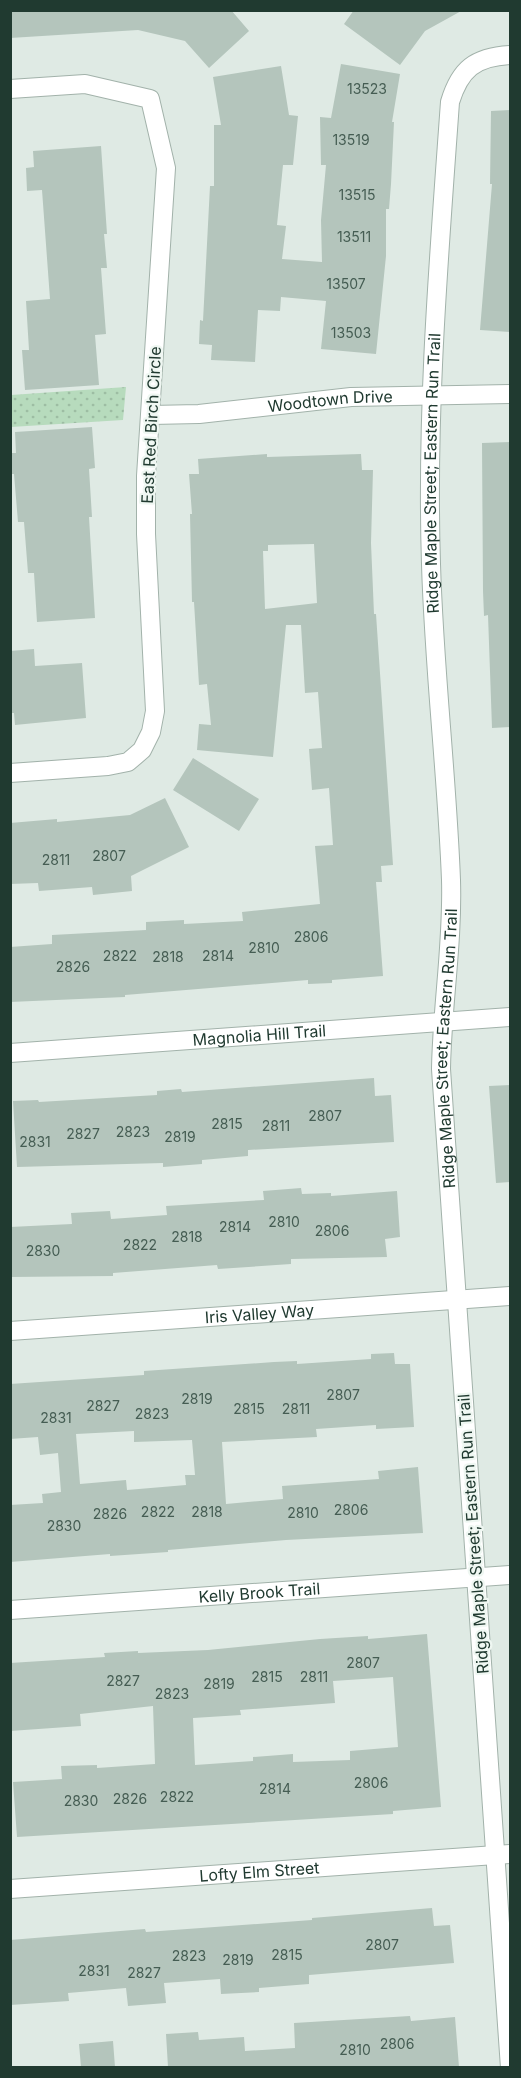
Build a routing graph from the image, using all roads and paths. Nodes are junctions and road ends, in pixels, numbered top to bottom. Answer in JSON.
{"nodes":[{"id":1,"x":510,"y":55,"type":"edge"},
{"id":2,"x":10,"y":89,"type":"edge"},
{"id":3,"x":432,"y":394,"type":"junction"},
{"id":4,"x":510,"y":394,"type":"edge"},
{"id":5,"x":150,"y":415,"type":"junction"},
{"id":6,"x":10,"y":773,"type":"edge"},
{"id":7,"x":510,"y":1017,"type":"edge"},
{"id":8,"x":442,"y":1022,"type":"junction"},
{"id":9,"x":10,"y":1053,"type":"edge"},
{"id":10,"x":510,"y":1296,"type":"edge"},
{"id":11,"x":457,"y":1300,"type":"junction"},
{"id":12,"x":10,"y":1331,"type":"edge"},
{"id":13,"x":510,"y":1575,"type":"edge"},
{"id":14,"x":476,"y":1578,"type":"junction"},
{"id":15,"x":10,"y":1610,"type":"edge"},
{"id":16,"x":503,"y":1854,"type":"edge"},
{"id":17,"x":10,"y":1889,"type":"edge"},
{"id":18,"x":510,"y":2067,"type":"edge"}],
"edges":[{"from":1,"to":3,"type":"street","name":"Ridge Maple Street; Eastern Run Trail"},
{"from":2,"to":5,"type":"street","name":"East Red Birch Circle"},
{"from":3,"to":4,"type":"street","name":"Woodtown Drive"},
{"from":3,"to":5,"type":"street","name":"Woodtown Drive"},
{"from":3,"to":8,"type":"street","name":"Ridge Maple Street; Eastern Run Trail"},
{"from":5,"to":6,"type":"street","name":"East Red Birch Circle"},
{"from":7,"to":8,"type":"street","name":"Magnolia Hill Trail"},
{"from":8,"to":9,"type":"street","name":"Magnolia Hill Trail"},
{"from":8,"to":11,"type":"street","name":"Ridge Maple Street; Eastern Run Trail"},
{"from":10,"to":11,"type":"street","name":"Iris Valley Way"},
{"from":11,"to":12,"type":"street","name":"Iris Valley Way"},
{"from":11,"to":14,"type":"street","name":"Ridge Maple Street; Eastern Run Trail"},
{"from":13,"to":14,"type":"street","name":"Kelly Brook Trail"},
{"from":14,"to":15,"type":"street","name":"Kelly Brook Trail"},
{"from":14,"to":16,"type":"street","name":"Ridge Maple Street; Eastern Run Trail"},
{"from":16,"to":17,"type":"street","name":"Lofty Elm Street"},
{"from":16,"to":18,"type":"street","name":"Ridge Maple Street; Eastern Run Trail"}]}
